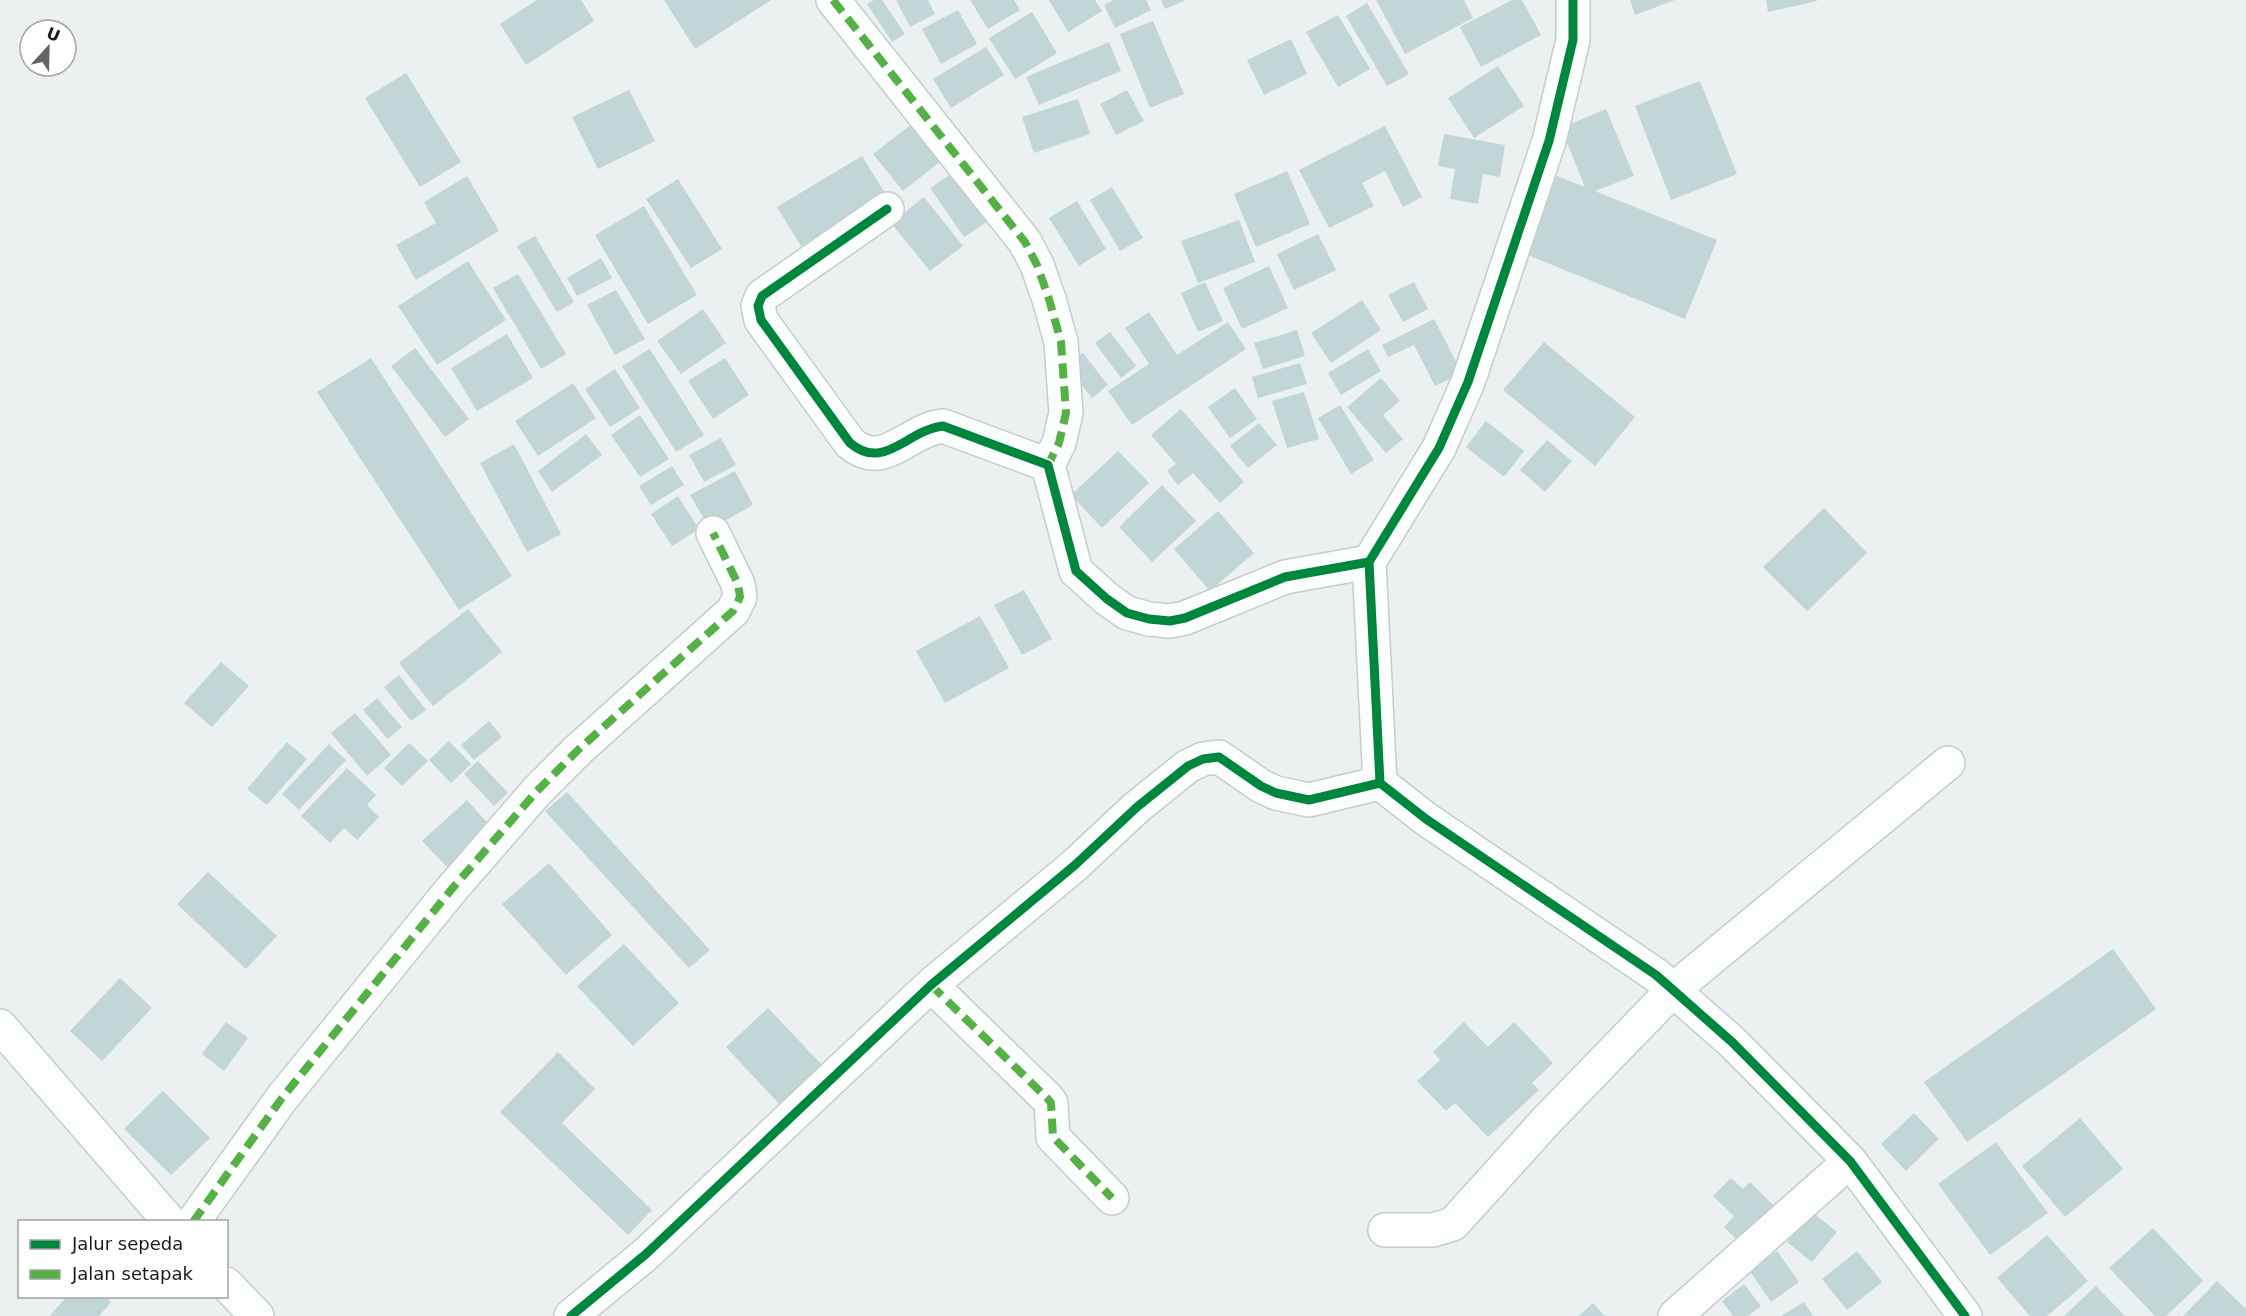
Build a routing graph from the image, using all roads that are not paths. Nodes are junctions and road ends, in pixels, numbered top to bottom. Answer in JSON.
{"nodes":[{"id":1,"x":833,"y":0,"type":"edge"},
{"id":2,"x":1573,"y":0,"type":"edge"},
{"id":3,"x":887,"y":208,"type":"dead end"},
{"id":4,"x":1048,"y":465,"type":"junction"},
{"id":5,"x":712,"y":533,"type":"dead end"},
{"id":6,"x":1369,"y":562,"type":"junction"},
{"id":7,"x":1948,"y":763,"type":"dead end"},
{"id":8,"x":1380,"y":783,"type":"junction"},
{"id":9,"x":931,"y":986,"type":"junction"},
{"id":10,"x":1674,"y":989,"type":"junction"},
{"id":11,"x":0,"y":1026,"type":"edge"},
{"id":12,"x":1850,"y":1161,"type":"junction"},
{"id":13,"x":1112,"y":1198,"type":"dead end"},
{"id":14,"x":169,"y":1220,"type":"edge"},
{"id":15,"x":194,"y":1220,"type":"edge"},
{"id":16,"x":1385,"y":1230,"type":"dead end"},
{"id":17,"x":228,"y":1286,"type":"edge"},
{"id":18,"x":257,"y":1316,"type":"edge"},
{"id":19,"x":571,"y":1316,"type":"edge"},
{"id":20,"x":1675,"y":1316,"type":"edge"},
{"id":21,"x":1965,"y":1316,"type":"edge"}],
"edges":[{"from":1,"to":4,"type":"street"},
{"from":2,"to":6,"type":"street"},
{"from":3,"to":4,"type":"street"},
{"from":4,"to":6,"type":"street"},
{"from":5,"to":15,"type":"street"},
{"from":6,"to":8,"type":"street"},
{"from":7,"to":10,"type":"street"},
{"from":8,"to":9,"type":"street"},
{"from":8,"to":10,"type":"street"},
{"from":9,"to":13,"type":"street"},
{"from":9,"to":19,"type":"street"},
{"from":10,"to":12,"type":"street"},
{"from":10,"to":16,"type":"street"},
{"from":11,"to":14,"type":"street"},
{"from":12,"to":20,"type":"street"},
{"from":12,"to":21,"type":"street"},
{"from":17,"to":18,"type":"street"}]}
